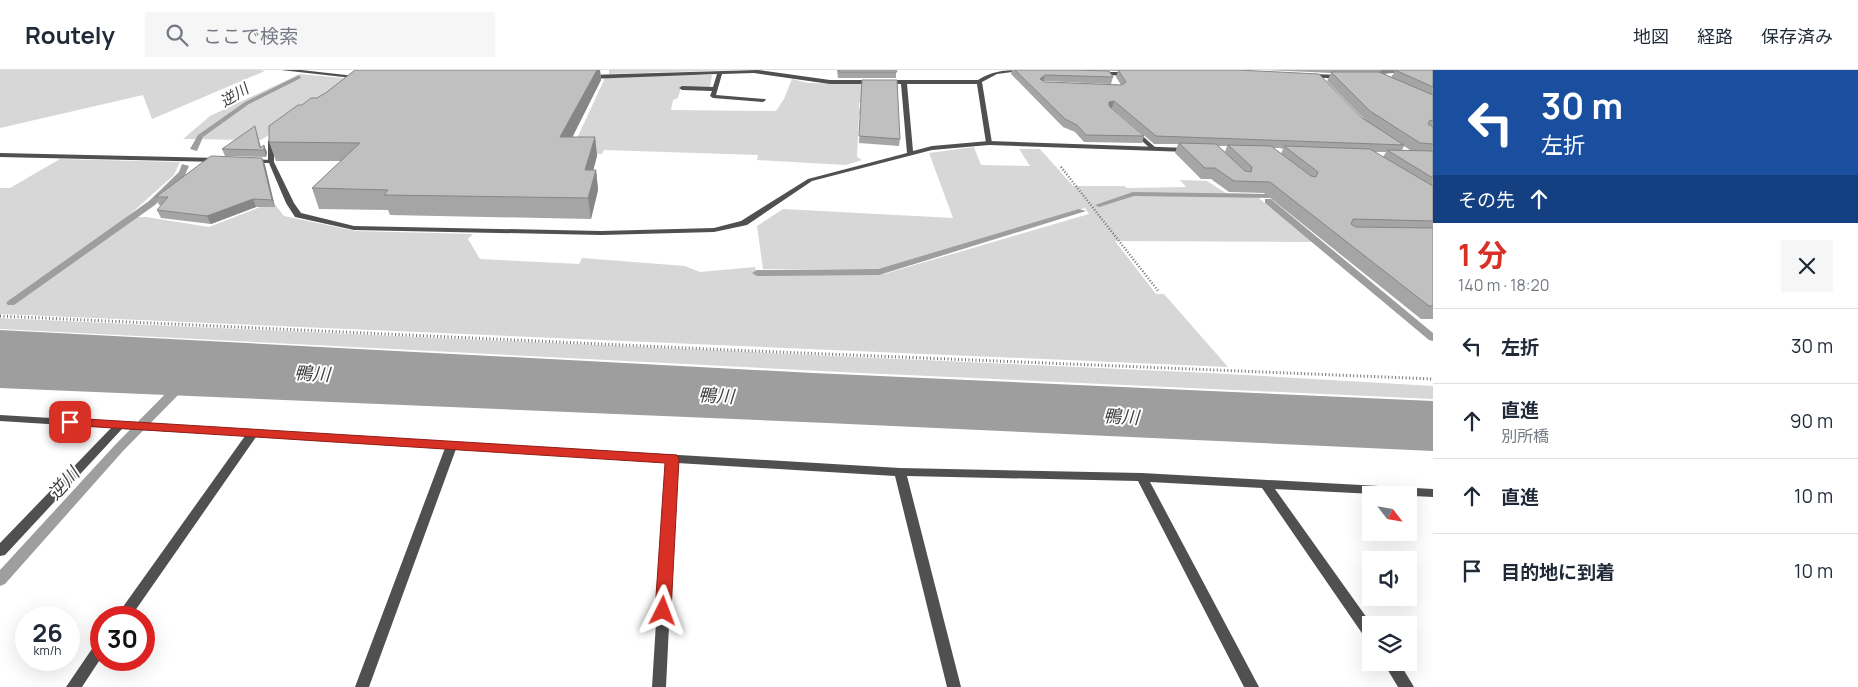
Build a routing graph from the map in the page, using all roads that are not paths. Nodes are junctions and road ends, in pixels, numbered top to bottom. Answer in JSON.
{"nodes":[{"id":1,"x":284,"y":70,"type":"edge"},
{"id":2,"x":810,"y":70,"type":"edge"},
{"id":3,"x":1030,"y":71,"type":"edge"},
{"id":4,"x":720,"y":73,"type":"junction"},
{"id":5,"x":1098,"y":74,"type":"edge"},
{"id":6,"x":1108,"y":74,"type":"junction"},
{"id":7,"x":1140,"y":74,"type":"edge"},
{"id":8,"x":370,"y":75,"type":"edge"},
{"id":9,"x":1298,"y":76,"type":"edge"},
{"id":10,"x":362,"y":77,"type":"junction"},
{"id":11,"x":578,"y":77,"type":"edge"},
{"id":12,"x":1318,"y":77,"type":"junction"},
{"id":13,"x":1351,"y":77,"type":"edge"},
{"id":14,"x":808,"y":80,"type":"junction"},
{"id":15,"x":1114,"y":81,"type":"edge"},
{"id":16,"x":979,"y":82,"type":"junction"},
{"id":17,"x":354,"y":83,"type":"edge"},
{"id":18,"x":1324,"y":83,"type":"edge"},
{"id":19,"x":904,"y":84,"type":"junction"},
{"id":20,"x":682,"y":88,"type":"dead end"},
{"id":21,"x":715,"y":89,"type":"junction"},
{"id":22,"x":763,"y":100,"type":"dead end"},
{"id":23,"x":1125,"y":124,"type":"edge"},
{"id":24,"x":283,"y":130,"type":"edge"},
{"id":25,"x":989,"y":143,"type":"junction"},
{"id":26,"x":1154,"y":149,"type":"junction"},
{"id":27,"x":1197,"y":151,"type":"edge"},
{"id":28,"x":910,"y":153,"type":"junction"},
{"id":29,"x":0,"y":155,"type":"edge"},
{"id":30,"x":223,"y":160,"type":"edge"},
{"id":31,"x":242,"y":160,"type":"edge"},
{"id":32,"x":271,"y":161,"type":"junction"},
{"id":33,"x":0,"y":418,"type":"edge"},
{"id":34,"x":124,"y":425,"type":"junction"},
{"id":35,"x":254,"y":433,"type":"junction"},
{"id":36,"x":452,"y":445,"type":"junction"},
{"id":37,"x":672,"y":459,"type":"junction"},
{"id":38,"x":900,"y":472,"type":"junction"},
{"id":39,"x":1142,"y":477,"type":"junction"},
{"id":40,"x":1266,"y":484,"type":"junction"},
{"id":41,"x":1433,"y":492,"type":"edge"},
{"id":42,"x":0,"y":551,"type":"edge"},
{"id":43,"x":131,"y":606,"type":"edge"},
{"id":44,"x":1362,"y":622,"type":"edge"},
{"id":45,"x":90,"y":663,"type":"edge"},
{"id":46,"x":1396,"y":671,"type":"edge"},
{"id":47,"x":73,"y":687,"type":"edge"},
{"id":48,"x":362,"y":687,"type":"edge"},
{"id":49,"x":659,"y":687,"type":"edge"},
{"id":50,"x":954,"y":687,"type":"edge"},
{"id":51,"x":1252,"y":687,"type":"edge"},
{"id":52,"x":1407,"y":687,"type":"edge"}],
"edges":[{"from":1,"to":10,"type":"street"},
{"from":2,"to":14,"type":"street"},
{"from":3,"to":16,"type":"street"},
{"from":4,"to":11,"type":"street"},
{"from":4,"to":14,"type":"street"},
{"from":4,"to":21,"type":"street"},
{"from":5,"to":6,"type":"street"},
{"from":6,"to":7,"type":"street"},
{"from":6,"to":15,"type":"street"},
{"from":8,"to":10,"type":"street"},
{"from":9,"to":12,"type":"street"},
{"from":10,"to":17,"type":"street"},
{"from":12,"to":13,"type":"street"},
{"from":12,"to":18,"type":"street"},
{"from":14,"to":19,"type":"street"},
{"from":16,"to":19,"type":"street"},
{"from":16,"to":25,"type":"street"},
{"from":19,"to":28,"type":"street"},
{"from":20,"to":21,"type":"street"},
{"from":21,"to":22,"type":"street"},
{"from":23,"to":26,"type":"street"},
{"from":24,"to":32,"type":"street"},
{"from":25,"to":26,"type":"street"},
{"from":25,"to":28,"type":"street"},
{"from":26,"to":27,"type":"street"},
{"from":28,"to":32,"type":"street"},
{"from":29,"to":30,"type":"street"},
{"from":31,"to":32,"type":"street"},
{"from":33,"to":34,"type":"street"},
{"from":34,"to":35,"type":"street"},
{"from":34,"to":42,"type":"street"},
{"from":35,"to":36,"type":"street"},
{"from":35,"to":43,"type":"street"},
{"from":36,"to":37,"type":"street"},
{"from":36,"to":48,"type":"street"},
{"from":37,"to":38,"type":"street"},
{"from":37,"to":49,"type":"street"},
{"from":38,"to":39,"type":"street"},
{"from":38,"to":50,"type":"street"},
{"from":39,"to":40,"type":"street"},
{"from":39,"to":51,"type":"street"},
{"from":40,"to":41,"type":"street"},
{"from":40,"to":44,"type":"street"},
{"from":45,"to":47,"type":"street"},
{"from":46,"to":52,"type":"street"}]}
